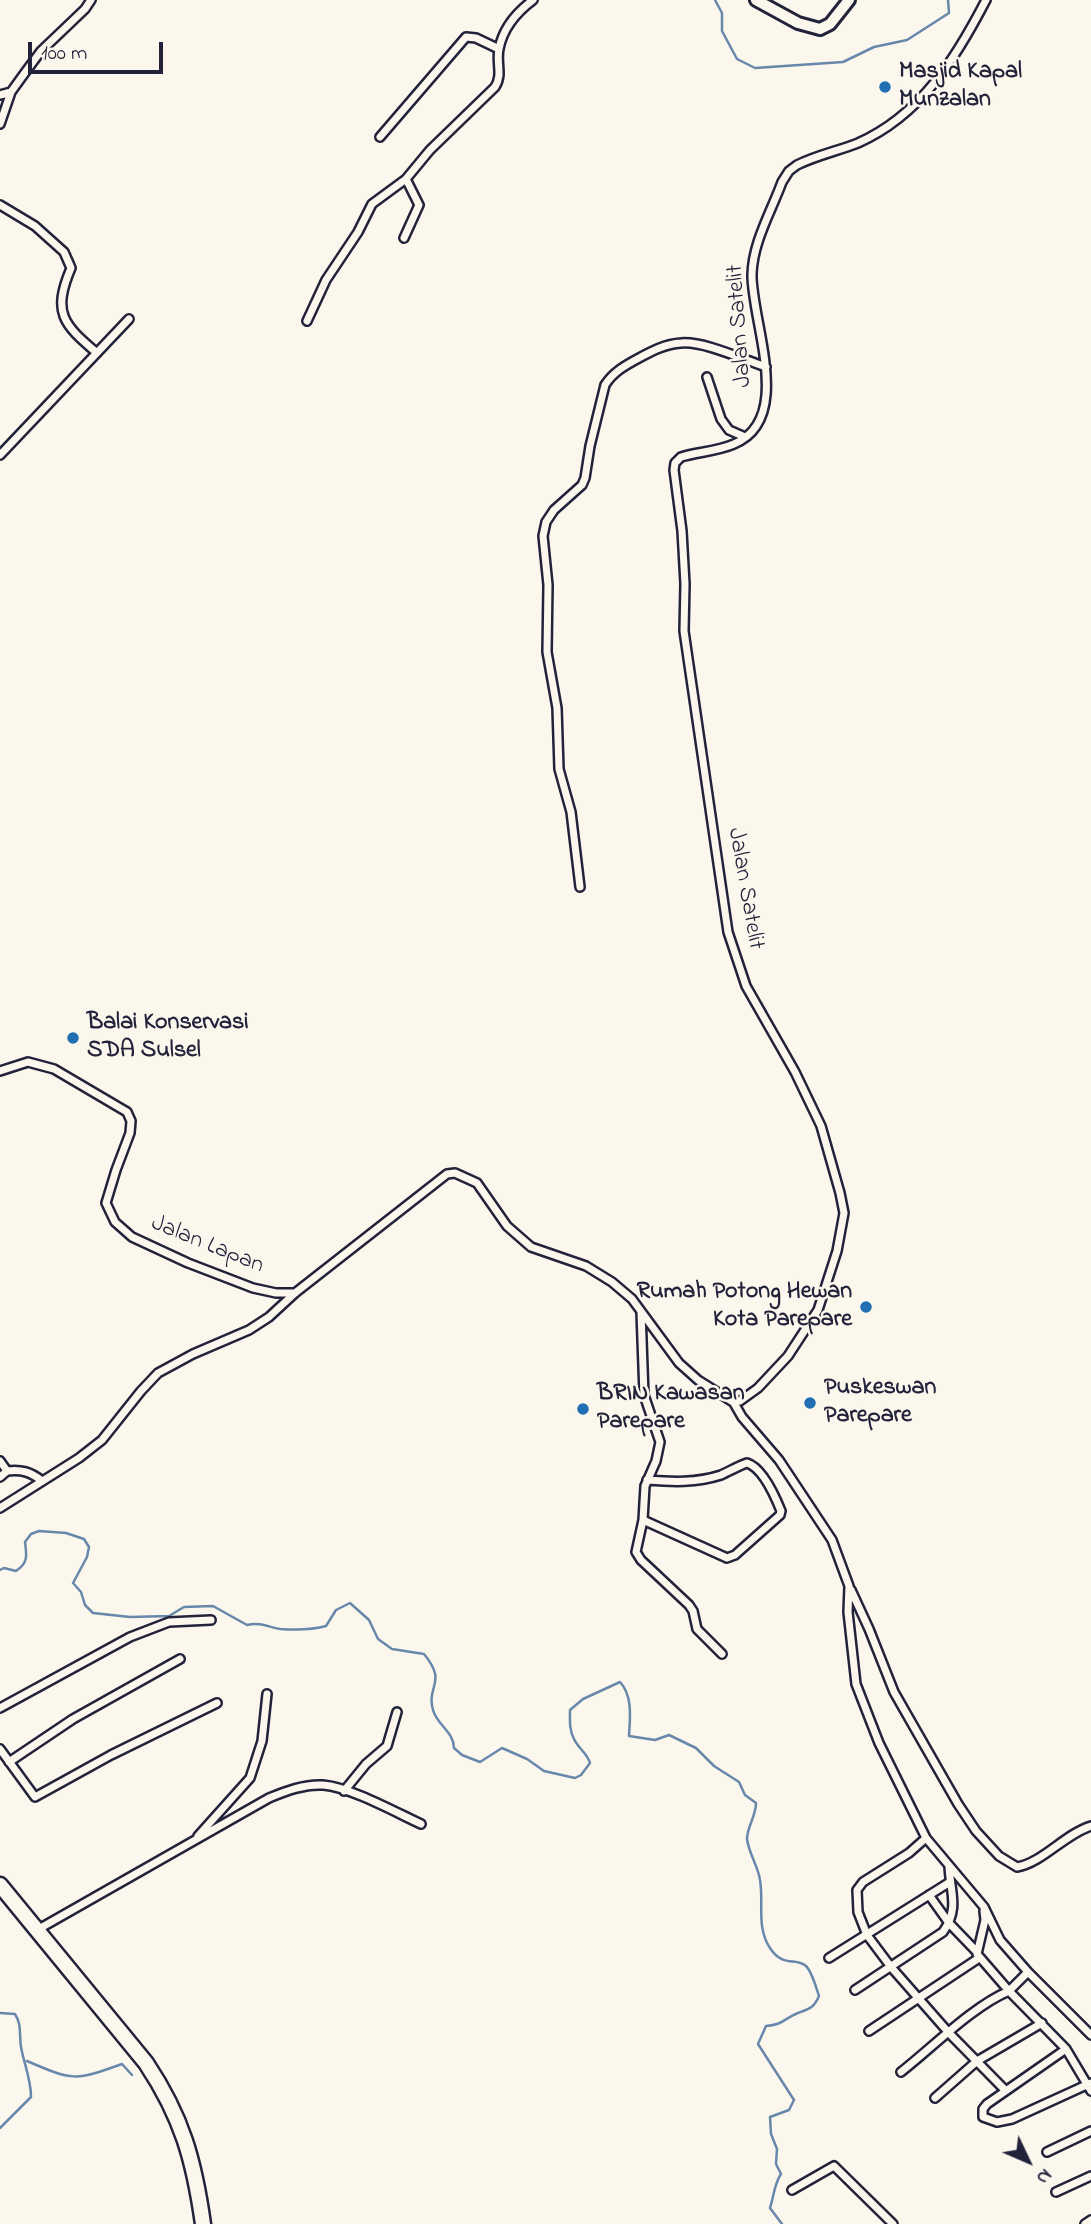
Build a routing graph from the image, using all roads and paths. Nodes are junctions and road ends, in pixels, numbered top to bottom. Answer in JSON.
{"nodes":[{"id":1,"x":90,"y":0,"type":"edge"},
{"id":2,"x":533,"y":0,"type":"edge"},
{"id":3,"x":755,"y":0,"type":"edge"},
{"id":4,"x":849,"y":0,"type":"edge"},
{"id":5,"x":986,"y":0,"type":"edge"},
{"id":6,"x":499,"y":49,"type":"junction"},
{"id":7,"x":6,"y":93,"type":"edge"},
{"id":8,"x":0,"y":124,"type":"edge"},
{"id":9,"x":380,"y":137,"type":"dead end"},
{"id":10,"x":406,"y":178,"type":"junction"},
{"id":11,"x":0,"y":205,"type":"edge"},
{"id":12,"x":404,"y":237,"type":"dead end"},
{"id":13,"x":129,"y":319,"type":"dead end"},
{"id":14,"x":307,"y":321,"type":"dead end"},
{"id":15,"x":97,"y":353,"type":"junction"},
{"id":16,"x":766,"y":367,"type":"junction"},
{"id":17,"x":708,"y":377,"type":"dead end"},
{"id":18,"x":745,"y":437,"type":"junction"},
{"id":19,"x":0,"y":454,"type":"edge"},
{"id":20,"x":580,"y":887,"type":"dead end"},
{"id":21,"x":0,"y":1071,"type":"edge"},
{"id":22,"x":295,"y":1293,"type":"junction"},
{"id":23,"x":640,"y":1312,"type":"junction"},
{"id":24,"x":734,"y":1403,"type":"junction"},
{"id":25,"x":0,"y":1461,"type":"edge"},
{"id":26,"x":7,"y":1471,"type":"junction"},
{"id":27,"x":0,"y":1478,"type":"edge"},
{"id":28,"x":647,"y":1480,"type":"junction"},
{"id":29,"x":43,"y":1481,"type":"junction"},
{"id":30,"x":0,"y":1508,"type":"edge"},
{"id":31,"x":643,"y":1520,"type":"junction"},
{"id":32,"x":849,"y":1586,"type":"junction"},
{"id":33,"x":211,"y":1620,"type":"dead end"},
{"id":34,"x":722,"y":1654,"type":"dead end"},
{"id":35,"x":180,"y":1659,"type":"dead end"},
{"id":36,"x":267,"y":1694,"type":"dead end"},
{"id":37,"x":217,"y":1703,"type":"dead end"},
{"id":38,"x":0,"y":1708,"type":"edge"},
{"id":39,"x":397,"y":1712,"type":"dead end"},
{"id":40,"x":0,"y":1749,"type":"edge"},
{"id":41,"x":9,"y":1762,"type":"junction"},
{"id":42,"x":344,"y":1790,"type":"junction"},
{"id":43,"x":421,"y":1824,"type":"dead end"},
{"id":44,"x":1091,"y":1826,"type":"edge"},
{"id":45,"x":926,"y":1838,"type":"junction"},
{"id":46,"x":194,"y":1840,"type":"junction"},
{"id":47,"x":949,"y":1866,"type":"junction"},
{"id":48,"x":950,"y":1882,"type":"junction"},
{"id":49,"x":0,"y":1885,"type":"edge"},
{"id":50,"x":929,"y":1895,"type":"junction"},
{"id":51,"x":984,"y":1907,"type":"junction"},
{"id":52,"x":949,"y":1923,"type":"junction"},
{"id":53,"x":37,"y":1930,"type":"junction"},
{"id":54,"x":867,"y":1934,"type":"junction"},
{"id":55,"x":978,"y":1954,"type":"junction"},
{"id":56,"x":829,"y":1958,"type":"dead end"},
{"id":57,"x":891,"y":1967,"type":"junction"},
{"id":58,"x":1028,"y":1972,"type":"junction"},
{"id":59,"x":855,"y":1990,"type":"dead end"},
{"id":60,"x":1009,"y":1991,"type":"junction"},
{"id":61,"x":918,"y":1998,"type":"junction"},
{"id":62,"x":1042,"y":2023,"type":"junction"},
{"id":63,"x":869,"y":2031,"type":"dead end"},
{"id":64,"x":949,"y":2033,"type":"junction"},
{"id":65,"x":1091,"y":2035,"type":"edge"},
{"id":66,"x":1066,"y":2049,"type":"junction"},
{"id":67,"x":977,"y":2061,"type":"junction"},
{"id":68,"x":901,"y":2072,"type":"dead end"},
{"id":69,"x":1090,"y":2086,"type":"edge"},
{"id":70,"x":1005,"y":2090,"type":"junction"},
{"id":71,"x":935,"y":2098,"type":"dead end"},
{"id":72,"x":1091,"y":2131,"type":"edge"},
{"id":73,"x":1047,"y":2152,"type":"dead end"},
{"id":74,"x":1091,"y":2176,"type":"edge"},
{"id":75,"x":792,"y":2190,"type":"dead end"},
{"id":76,"x":1056,"y":2192,"type":"dead end"},
{"id":77,"x":1091,"y":2220,"type":"edge"},
{"id":78,"x":203,"y":2224,"type":"edge"},
{"id":79,"x":894,"y":2224,"type":"edge"},
{"id":80,"x":1084,"y":2224,"type":"edge"}],
"edges":[{"from":1,"to":7,"type":"street"},
{"from":2,"to":6,"type":"street"},
{"from":3,"to":4,"type":"street"},
{"from":5,"to":16,"type":"street","name":"Jalan Satelit"},
{"from":6,"to":9,"type":"street"},
{"from":6,"to":10,"type":"street"},
{"from":7,"to":8,"type":"street"},
{"from":10,"to":12,"type":"street"},
{"from":10,"to":14,"type":"street"},
{"from":11,"to":15,"type":"street"},
{"from":13,"to":15,"type":"street"},
{"from":15,"to":19,"type":"street"},
{"from":16,"to":18,"type":"street","name":"Jalan Satelit"},
{"from":16,"to":20,"type":"street"},
{"from":17,"to":18,"type":"street"},
{"from":18,"to":24,"type":"street","name":"Jalan Satelit"},
{"from":21,"to":22,"type":"street","name":"Jalan Lapan"},
{"from":22,"to":23,"type":"street"},
{"from":22,"to":29,"type":"street"},
{"from":23,"to":24,"type":"street"},
{"from":23,"to":28,"type":"street"},
{"from":24,"to":32,"type":"street"},
{"from":25,"to":26,"type":"street"},
{"from":26,"to":27,"type":"street"},
{"from":26,"to":29,"type":"street"},
{"from":28,"to":31,"type":"street"},
{"from":28,"to":31,"type":"street"},
{"from":29,"to":30,"type":"street"},
{"from":31,"to":34,"type":"street"},
{"from":32,"to":44,"type":"street"},
{"from":32,"to":45,"type":"street"},
{"from":33,"to":38,"type":"street"},
{"from":35,"to":41,"type":"street"},
{"from":36,"to":46,"type":"street"},
{"from":37,"to":41,"type":"street"},
{"from":39,"to":42,"type":"street"},
{"from":40,"to":41,"type":"street"},
{"from":42,"to":43,"type":"street"},
{"from":42,"to":46,"type":"street"},
{"from":45,"to":47,"type":"street"},
{"from":45,"to":54,"type":"street"},
{"from":46,"to":53,"type":"street"},
{"from":47,"to":48,"type":"street"},
{"from":47,"to":51,"type":"street"},
{"from":48,"to":50,"type":"street"},
{"from":48,"to":52,"type":"street"},
{"from":49,"to":53,"type":"highway"},
{"from":50,"to":52,"type":"street"},
{"from":50,"to":54,"type":"street"},
{"from":51,"to":55,"type":"street"},
{"from":51,"to":58,"type":"street"},
{"from":52,"to":55,"type":"street"},
{"from":52,"to":57,"type":"street"},
{"from":53,"to":78,"type":"highway"},
{"from":54,"to":56,"type":"street"},
{"from":54,"to":57,"type":"street"},
{"from":55,"to":60,"type":"street"},
{"from":55,"to":61,"type":"street"},
{"from":57,"to":59,"type":"street"},
{"from":57,"to":61,"type":"street"},
{"from":58,"to":60,"type":"street"},
{"from":58,"to":65,"type":"street"},
{"from":60,"to":62,"type":"street"},
{"from":60,"to":64,"type":"street"},
{"from":61,"to":63,"type":"street"},
{"from":61,"to":64,"type":"street"},
{"from":62,"to":66,"type":"street"},
{"from":62,"to":67,"type":"street"},
{"from":64,"to":67,"type":"street"},
{"from":64,"to":68,"type":"street"},
{"from":66,"to":69,"type":"street"},
{"from":66,"to":70,"type":"street"},
{"from":67,"to":70,"type":"street"},
{"from":67,"to":71,"type":"street"},
{"from":69,"to":70,"type":"street"},
{"from":72,"to":73,"type":"street"},
{"from":74,"to":76,"type":"street"},
{"from":75,"to":79,"type":"street"},
{"from":77,"to":80,"type":"street"}]}
